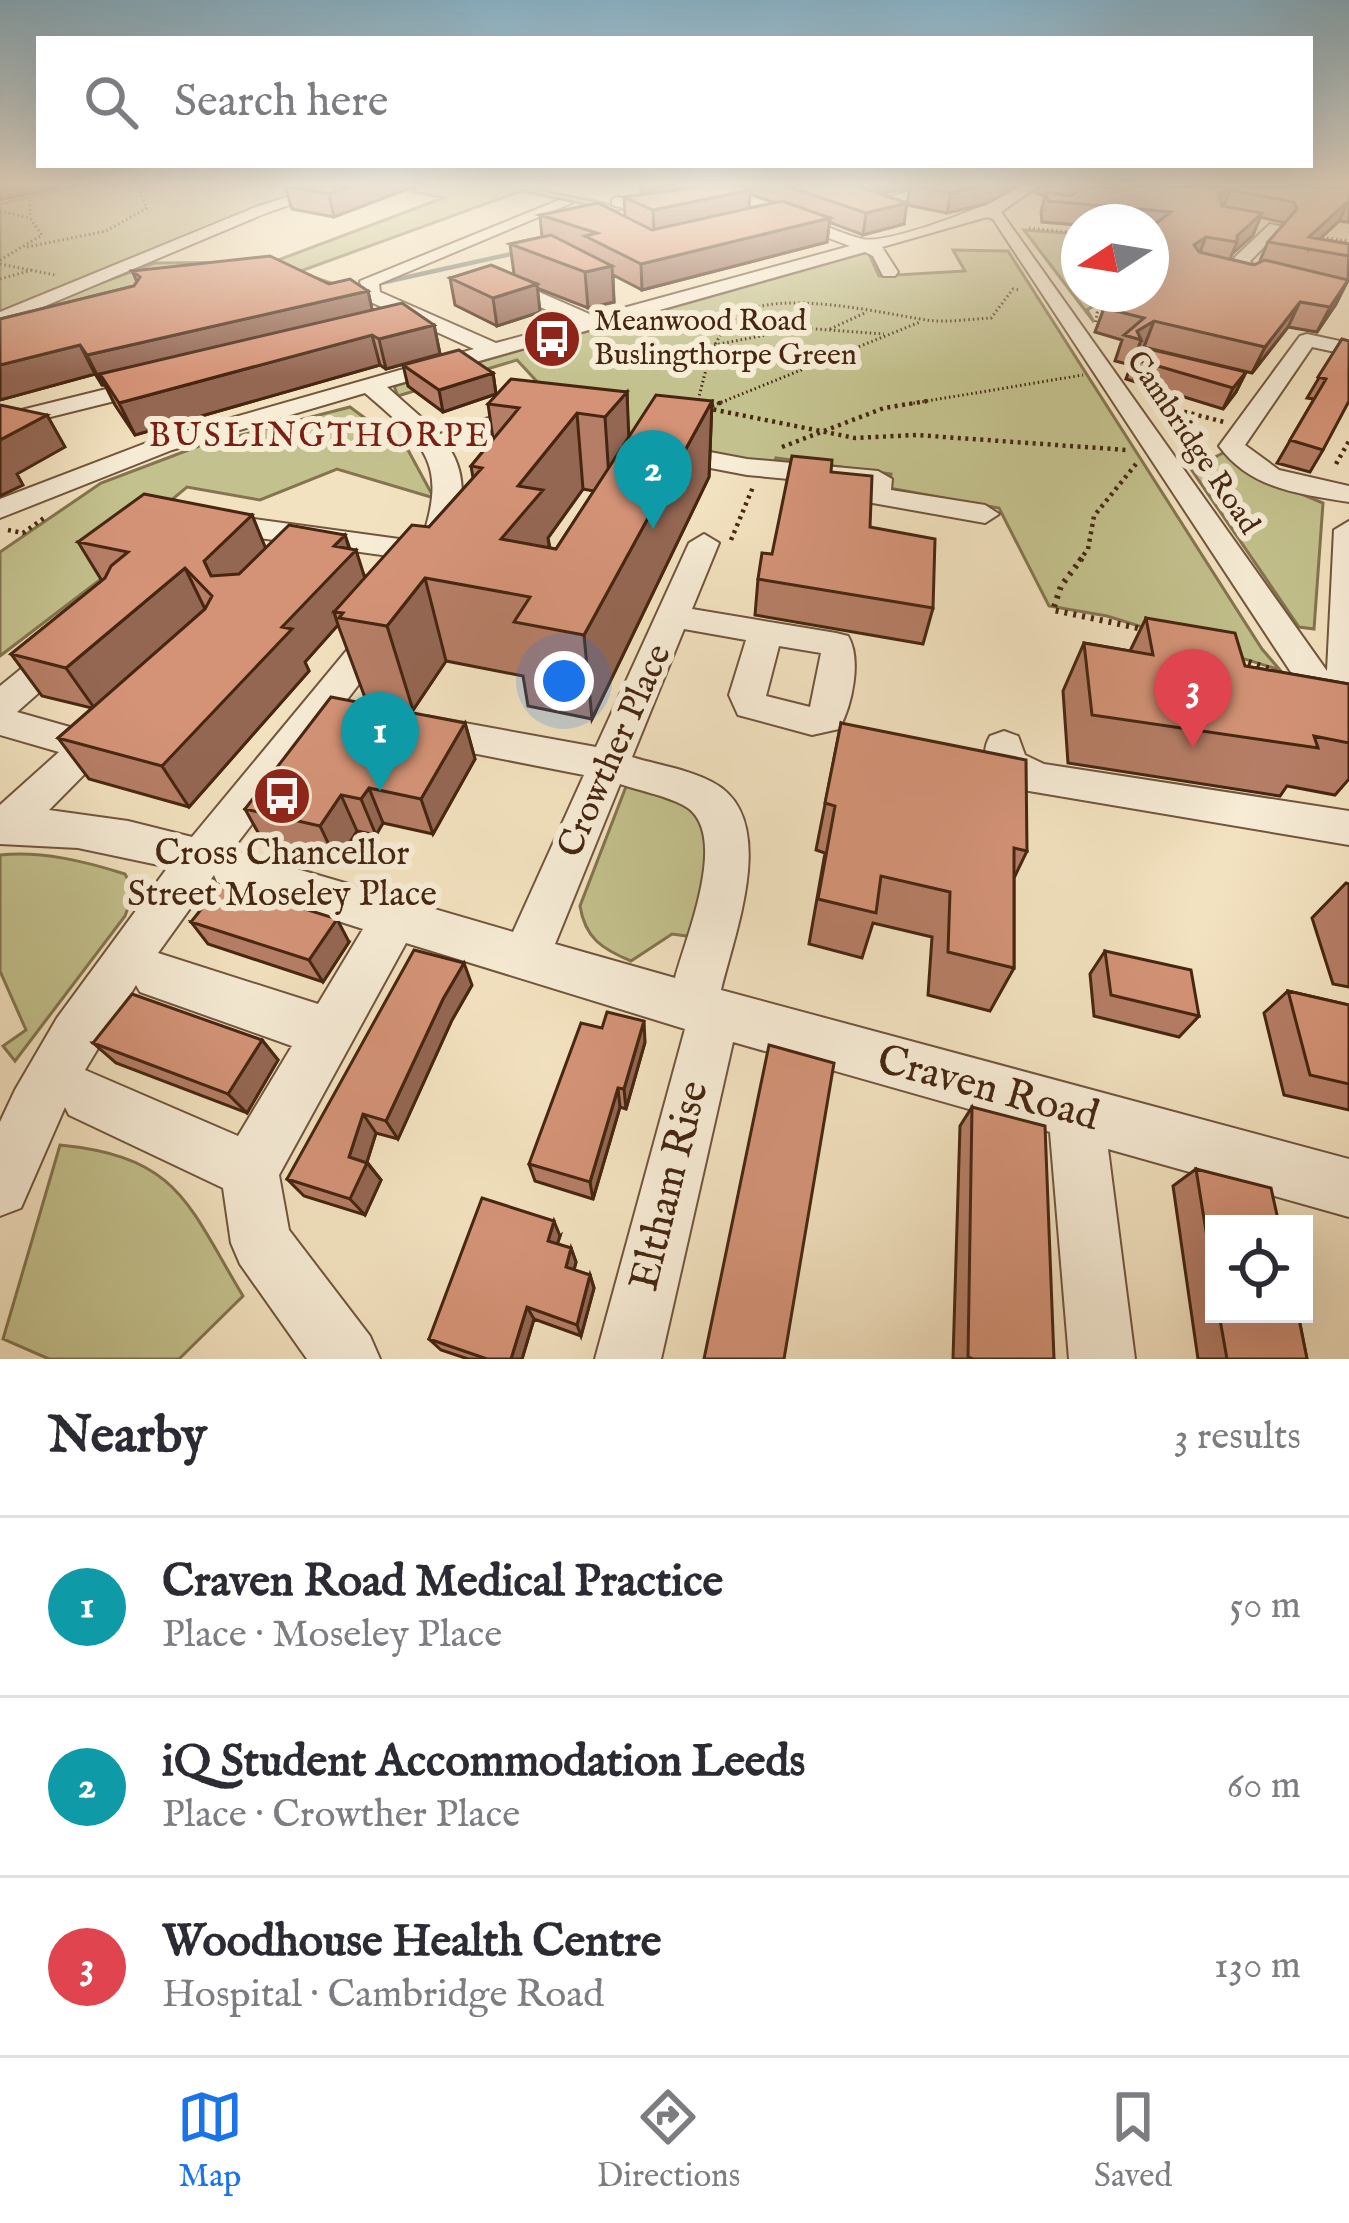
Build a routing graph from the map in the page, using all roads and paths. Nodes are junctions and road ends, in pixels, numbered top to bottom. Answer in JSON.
{"nodes":[{"id":1,"x":178,"y":249,"type":"edge"},
{"id":2,"x":458,"y":249,"type":"edge"},
{"id":3,"x":854,"y":249,"type":"edge"},
{"id":4,"x":873,"y":249,"type":"edge"},
{"id":5,"x":1021,"y":249,"type":"edge"},
{"id":6,"x":1250,"y":249,"type":"edge"},
{"id":7,"x":0,"y":262,"type":"edge"},
{"id":8,"x":36,"y":268,"type":"junction"},
{"id":9,"x":889,"y":272,"type":"dead end"},
{"id":10,"x":1216,"y":272,"type":"edge"},
{"id":11,"x":0,"y":279,"type":"edge"},
{"id":12,"x":69,"y":279,"type":"dead end"},
{"id":13,"x":128,"y":289,"type":"edge"},
{"id":14,"x":1048,"y":290,"type":"junction"},
{"id":15,"x":628,"y":296,"type":"dead end"},
{"id":16,"x":27,"y":305,"type":"junction"},
{"id":17,"x":647,"y":306,"type":"junction"},
{"id":18,"x":873,"y":310,"type":"junction"},
{"id":19,"x":1097,"y":313,"type":"dead end"},
{"id":20,"x":412,"y":314,"type":"junction"},
{"id":21,"x":1116,"y":317,"type":"edge"},
{"id":22,"x":0,"y":319,"type":"edge"},
{"id":23,"x":589,"y":321,"type":"junction"},
{"id":24,"x":930,"y":321,"type":"junction"},
{"id":25,"x":375,"y":329,"type":"edge"},
{"id":26,"x":827,"y":330,"type":"junction"},
{"id":27,"x":888,"y":334,"type":"junction"},
{"id":28,"x":713,"y":345,"type":"junction"},
{"id":29,"x":1349,"y":349,"type":"edge"},
{"id":30,"x":490,"y":350,"type":"junction"},
{"id":31,"x":1202,"y":361,"type":"edge"},
{"id":32,"x":1108,"y":378,"type":"junction"},
{"id":33,"x":170,"y":380,"type":"edge"},
{"id":34,"x":1235,"y":381,"type":"edge"},
{"id":35,"x":373,"y":388,"type":"junction"},
{"id":36,"x":1273,"y":390,"type":"junction"},
{"id":37,"x":699,"y":408,"type":"junction"},
{"id":38,"x":461,"y":412,"type":"dead end"},
{"id":39,"x":10,"y":420,"type":"edge"},
{"id":40,"x":1245,"y":428,"type":"junction"},
{"id":41,"x":826,"y":430,"type":"junction"},
{"id":42,"x":1349,"y":440,"type":"edge"},
{"id":43,"x":632,"y":443,"type":"edge"},
{"id":44,"x":436,"y":444,"type":"junction"},
{"id":45,"x":1336,"y":464,"type":"dead end"},
{"id":46,"x":749,"y":467,"type":"junction"},
{"id":47,"x":1349,"y":494,"type":"edge"},
{"id":48,"x":56,"y":498,"type":"junction"},
{"id":49,"x":985,"y":514,"type":"dead end"},
{"id":50,"x":184,"y":518,"type":"edge"},
{"id":51,"x":2,"y":526,"type":"edge"},
{"id":52,"x":1349,"y":530,"type":"edge"},
{"id":53,"x":309,"y":535,"type":"junction"},
{"id":54,"x":704,"y":543,"type":"joint"},
{"id":55,"x":432,"y":553,"type":"junction"},
{"id":56,"x":282,"y":563,"type":"edge"},
{"id":57,"x":674,"y":617,"type":"junction"},
{"id":58,"x":98,"y":623,"type":"edge"},
{"id":59,"x":1148,"y":631,"type":"edge"},
{"id":60,"x":765,"y":633,"type":"dead end"},
{"id":61,"x":1233,"y":657,"type":"edge"},
{"id":62,"x":1317,"y":683,"type":"junction"},
{"id":63,"x":141,"y":701,"type":"edge"},
{"id":64,"x":0,"y":706,"type":"edge"},
{"id":65,"x":322,"y":711,"type":"junction"},
{"id":66,"x":1346,"y":716,"type":"edge"},
{"id":67,"x":0,"y":721,"type":"edge"},
{"id":68,"x":1004,"y":746,"type":"dead end"},
{"id":69,"x":90,"y":747,"type":"junction"},
{"id":70,"x":606,"y":764,"type":"junction"},
{"id":71,"x":2,"y":827,"type":"edge"},
{"id":72,"x":1349,"y":828,"type":"edge"},
{"id":73,"x":218,"y":864,"type":"junction"},
{"id":74,"x":394,"y":920,"type":"junction"},
{"id":75,"x":525,"y":958,"type":"junction"},
{"id":76,"x":157,"y":976,"type":"dead end"},
{"id":77,"x":703,"y":1010,"type":"junction"},
{"id":78,"x":329,"y":1033,"type":"junction"},
{"id":79,"x":88,"y":1096,"type":"dead end"},
{"id":80,"x":1076,"y":1113,"type":"junction"},
{"id":81,"x":250,"y":1171,"type":"junction"},
{"id":82,"x":0,"y":1187,"type":"edge"},
{"id":83,"x":1349,"y":1188,"type":"edge"},
{"id":84,"x":347,"y":1359,"type":"edge"},
{"id":85,"x":628,"y":1359,"type":"edge"},
{"id":86,"x":1102,"y":1359,"type":"edge"}],
"edges":[{"from":1,"to":16,"type":"street"},
{"from":2,"to":20,"type":"street"},
{"from":3,"to":17,"type":"street"},
{"from":4,"to":9,"type":"street"},
{"from":5,"to":14,"type":"street","name":"Cambridge Road"},
{"from":6,"to":10,"type":"street"},
{"from":7,"to":8,"type":"path"},
{"from":8,"to":11,"type":"path"},
{"from":8,"to":12,"type":"path"},
{"from":13,"to":16,"type":"street"},
{"from":14,"to":24,"type":"path"},
{"from":14,"to":32,"type":"street","name":"Cambridge Road"},
{"from":15,"to":17,"type":"street"},
{"from":16,"to":22,"type":"street"},
{"from":17,"to":23,"type":"street"},
{"from":18,"to":24,"type":"path"},
{"from":18,"to":26,"type":"path"},
{"from":18,"to":28,"type":"path"},
{"from":19,"to":21,"type":"path"},
{"from":20,"to":23,"type":"street"},
{"from":20,"to":25,"type":"street"},
{"from":20,"to":30,"type":"street"},
{"from":23,"to":30,"type":"street"},
{"from":24,"to":27,"type":"path"},
{"from":26,"to":27,"type":"path"},
{"from":26,"to":28,"type":"path"},
{"from":27,"to":37,"type":"path"},
{"from":28,"to":37,"type":"path"},
{"from":29,"to":36,"type":"street"},
{"from":30,"to":35,"type":"street"},
{"from":31,"to":32,"type":"path"},
{"from":32,"to":40,"type":"path"},
{"from":32,"to":41,"type":"path"},
{"from":32,"to":62,"type":"street","name":"Cambridge Road"},
{"from":33,"to":39,"type":"street"},
{"from":34,"to":36,"type":"street"},
{"from":35,"to":44,"type":"street"},
{"from":35,"to":48,"type":"street"},
{"from":36,"to":40,"type":"street"},
{"from":37,"to":41,"type":"path"},
{"from":38,"to":44,"type":"street"},
{"from":40,"to":47,"type":"street"},
{"from":41,"to":46,"type":"path"},
{"from":41,"to":59,"type":"path"},
{"from":42,"to":45,"type":"path"},
{"from":43,"to":46,"type":"street"},
{"from":44,"to":55,"type":"street"},
{"from":46,"to":49,"type":"street"},
{"from":46,"to":54,"type":"path"},
{"from":48,"to":51,"type":"street"},
{"from":48,"to":51,"type":"path"},
{"from":50,"to":53,"type":"street"},
{"from":52,"to":66,"type":"street"},
{"from":53,"to":55,"type":"street"},
{"from":53,"to":56,"type":"street"},
{"from":54,"to":57,"type":"street","name":"Crowther Place"},
{"from":55,"to":65,"type":"street"},
{"from":57,"to":60,"type":"street"},
{"from":57,"to":70,"type":"street","name":"Crowther Place"},
{"from":58,"to":64,"type":"street"},
{"from":61,"to":62,"type":"path"},
{"from":62,"to":66,"type":"street","name":"Cambridge Road"},
{"from":63,"to":69,"type":"street"},
{"from":65,"to":70,"type":"street","name":"Eltham Rise"},
{"from":65,"to":73,"type":"street"},
{"from":67,"to":69,"type":"street"},
{"from":68,"to":72,"type":"street"},
{"from":69,"to":71,"type":"street"},
{"from":70,"to":75,"type":"street","name":"Crowther Place"},
{"from":70,"to":77,"type":"street","name":"Eltham Rise"},
{"from":71,"to":73,"type":"street","name":"Craven Road"},
{"from":73,"to":74,"type":"street","name":"Craven Road"},
{"from":73,"to":82,"type":"street"},
{"from":74,"to":75,"type":"street","name":"Craven Road"},
{"from":74,"to":78,"type":"street"},
{"from":75,"to":77,"type":"street","name":"Craven Road"},
{"from":76,"to":78,"type":"street"},
{"from":77,"to":80,"type":"street","name":"Craven Road"},
{"from":77,"to":85,"type":"street","name":"Eltham Rise"},
{"from":78,"to":81,"type":"street"},
{"from":79,"to":81,"type":"street"},
{"from":80,"to":83,"type":"street","name":"Craven Road"},
{"from":80,"to":86,"type":"street"},
{"from":81,"to":84,"type":"street"}]}
